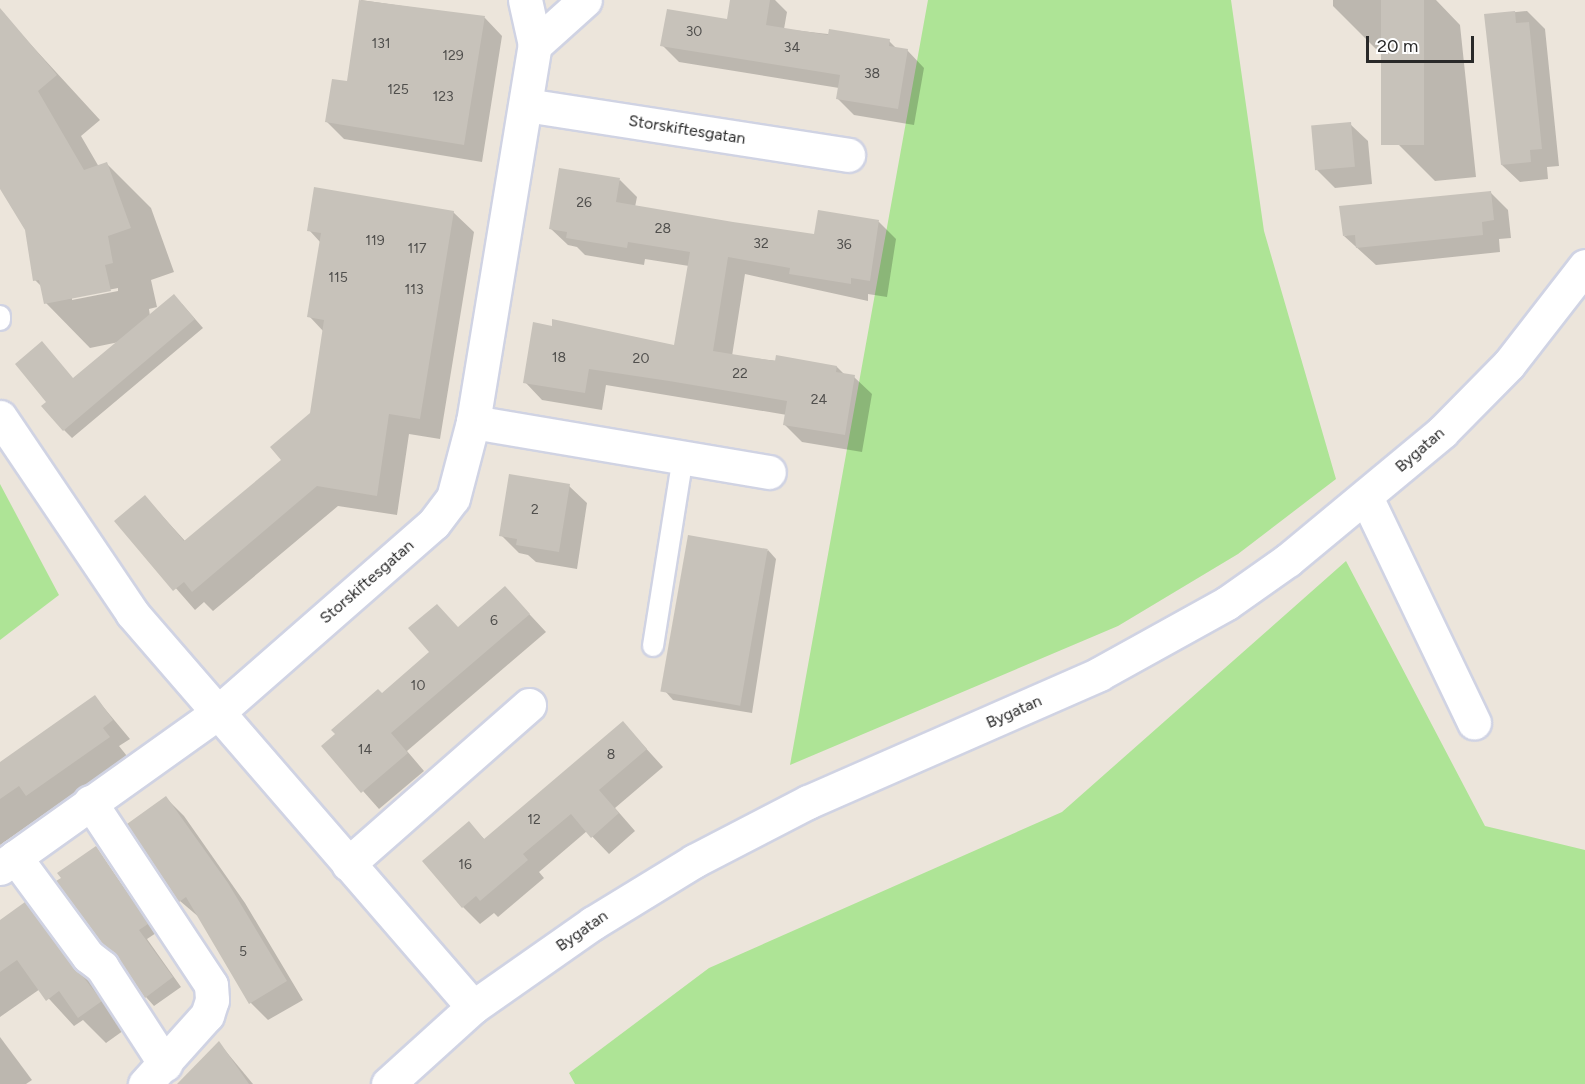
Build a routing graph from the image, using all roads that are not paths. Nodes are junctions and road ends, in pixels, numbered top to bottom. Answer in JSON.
{"nodes":[{"id":1,"x":525,"y":0,"type":"edge"},
{"id":2,"x":585,"y":0,"type":"edge"},
{"id":3,"x":535,"y":45,"type":"junction"},
{"id":4,"x":526,"y":105,"type":"junction"},
{"id":5,"x":848,"y":155,"type":"dead end"},
{"id":6,"x":1585,"y":266,"type":"edge"},
{"id":7,"x":0,"y":417,"type":"edge"},
{"id":8,"x":473,"y":423,"type":"junction"},
{"id":9,"x":683,"y":457,"type":"junction"},
{"id":10,"x":769,"y":472,"type":"dead end"},
{"id":11,"x":1366,"y":497,"type":"junction"},
{"id":12,"x":653,"y":646,"type":"dead end"},
{"id":13,"x":530,"y":705,"type":"dead end"},
{"id":14,"x":217,"y":712,"type":"junction"},
{"id":15,"x":1474,"y":722,"type":"dead end"},
{"id":16,"x":90,"y":802,"type":"junction"},
{"id":17,"x":8,"y":862,"type":"edge"},
{"id":18,"x":348,"y":864,"type":"junction"},
{"id":19,"x":473,"y":1007,"type":"junction"},
{"id":20,"x":155,"y":1074,"type":"edge"},
{"id":21,"x":388,"y":1084,"type":"edge"}],
"edges":[{"from":1,"to":3,"type":"street","name":"Storskiftesgatan"},
{"from":2,"to":3,"type":"street"},
{"from":3,"to":4,"type":"street","name":"Storskiftesgatan"},
{"from":4,"to":5,"type":"street","name":"Storskiftesgatan"},
{"from":4,"to":8,"type":"street","name":"Storskiftesgatan"},
{"from":6,"to":11,"type":"street","name":"Bygatan"},
{"from":7,"to":14,"type":"street"},
{"from":8,"to":9,"type":"street"},
{"from":8,"to":14,"type":"street","name":"Storskiftesgatan"},
{"from":9,"to":10,"type":"street"},
{"from":9,"to":12,"type":"lane"},
{"from":11,"to":15,"type":"street"},
{"from":11,"to":19,"type":"street","name":"Bygatan"},
{"from":13,"to":18,"type":"street"},
{"from":14,"to":16,"type":"street","name":"Storskiftesgatan"},
{"from":14,"to":18,"type":"street"},
{"from":16,"to":17,"type":"street","name":"Storskiftesgatan"},
{"from":16,"to":20,"type":"street","name":"Storskiftesgatan"},
{"from":17,"to":20,"type":"street","name":"Storskiftesgatan"},
{"from":18,"to":19,"type":"street"},
{"from":19,"to":21,"type":"street","name":"Bygatan"}]}
